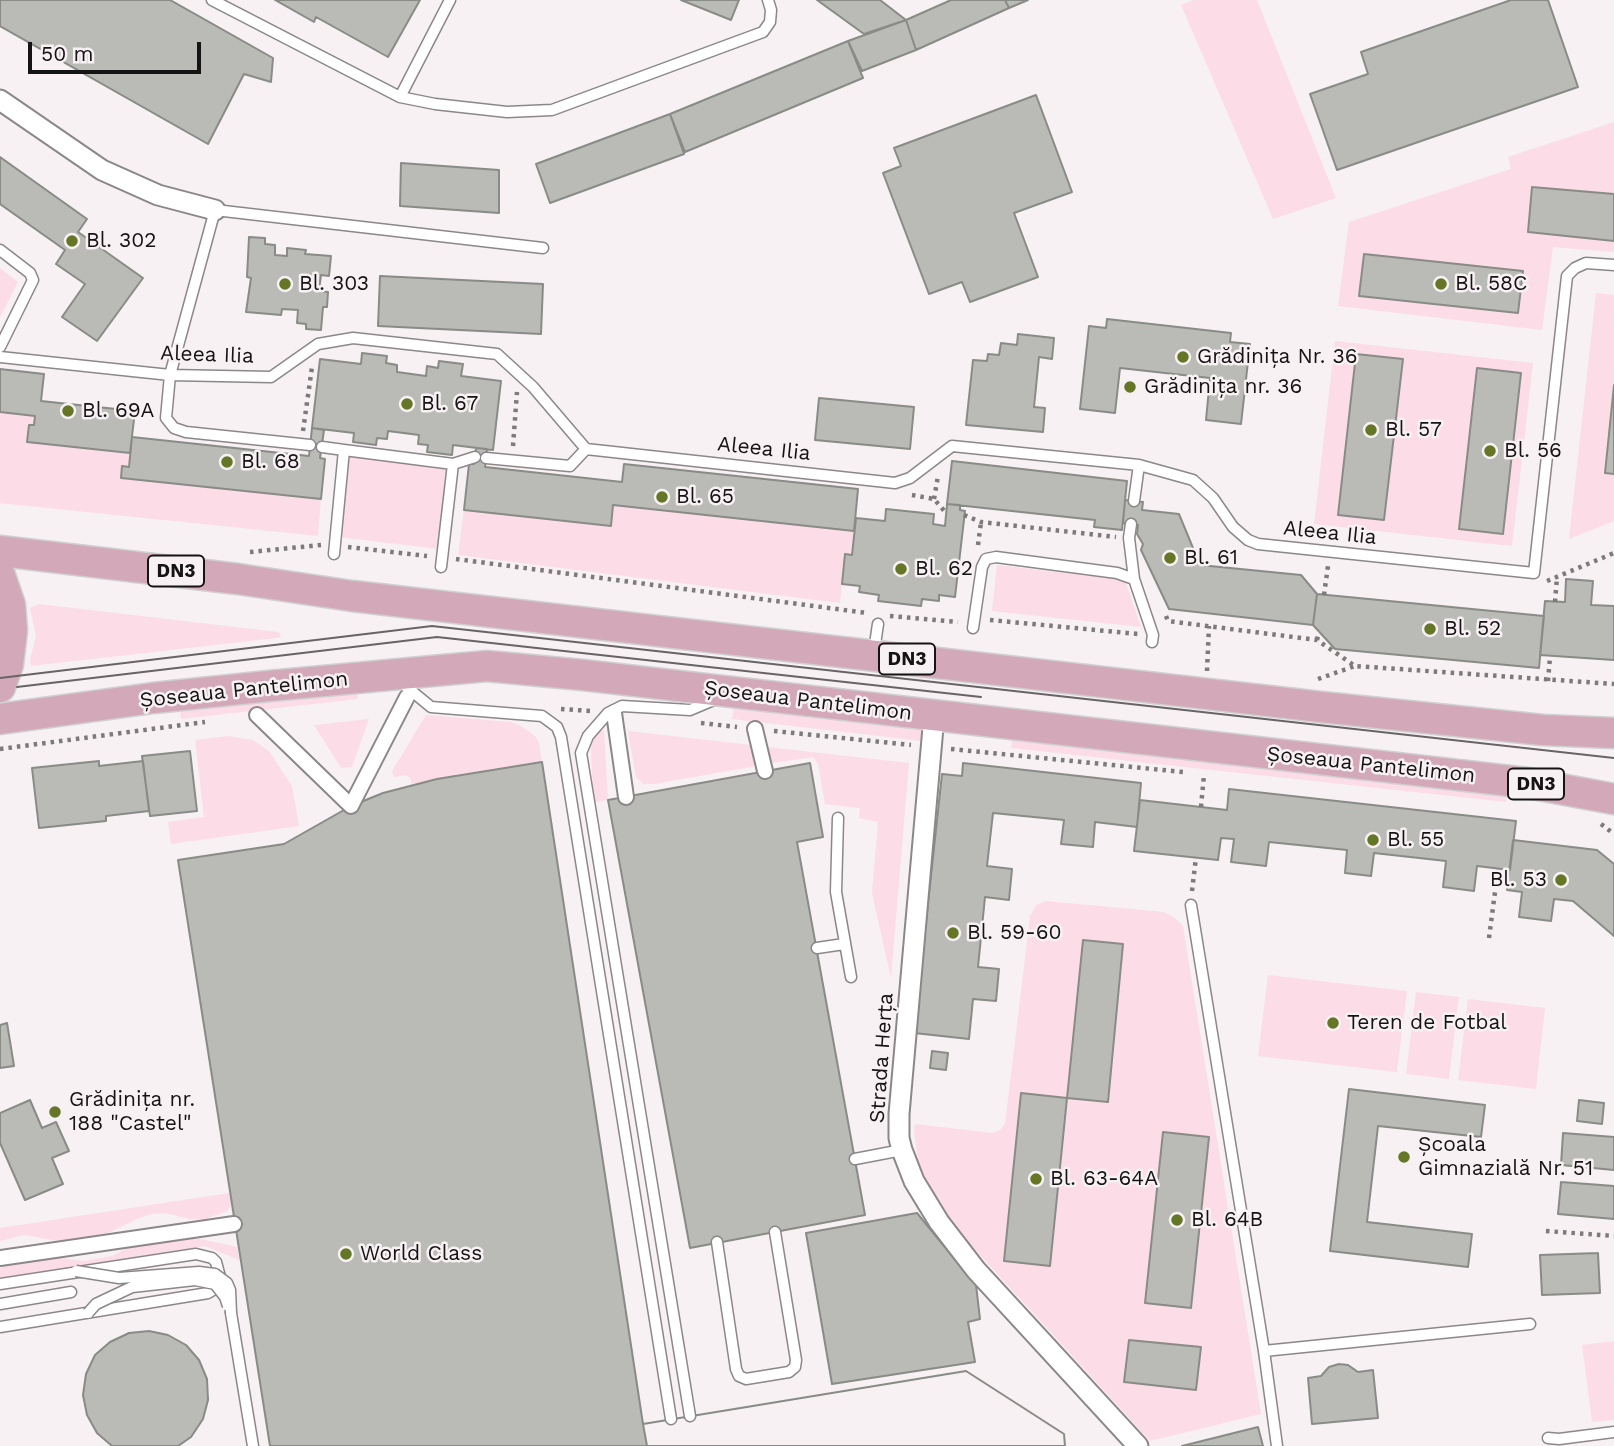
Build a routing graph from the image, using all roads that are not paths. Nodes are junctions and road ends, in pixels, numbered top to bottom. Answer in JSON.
{"nodes":[{"id":1,"x":212,"y":0,"type":"edge"},
{"id":2,"x":450,"y":0,"type":"edge"},
{"id":3,"x":768,"y":0,"type":"edge"},
{"id":4,"x":400,"y":97,"type":"junction"},
{"id":5,"x":0,"y":100,"type":"edge"},
{"id":6,"x":215,"y":210,"type":"junction"},
{"id":7,"x":543,"y":248,"type":"dead end"},
{"id":8,"x":0,"y":250,"type":"edge"},
{"id":9,"x":1614,"y":265,"type":"edge"},
{"id":10,"x":0,"y":347,"type":"edge"},
{"id":11,"x":0,"y":357,"type":"edge"},
{"id":12,"x":170,"y":375,"type":"junction"},
{"id":13,"x":311,"y":441,"type":"road end"},
{"id":14,"x":322,"y":447,"type":"dead end"},
{"id":15,"x":586,"y":449,"type":"junction"},
{"id":16,"x":344,"y":450,"type":"junction"},
{"id":17,"x":453,"y":464,"type":"junction"},
{"id":18,"x":1139,"y":465,"type":"junction"},
{"id":19,"x":1134,"y":501,"type":"dead end"},
{"id":20,"x":1131,"y":524,"type":"dead end"},
{"id":21,"x":334,"y":549,"type":"road end"},
{"id":22,"x":0,"y":551,"type":"edge"},
{"id":23,"x":442,"y":562,"type":"road end"},
{"id":24,"x":0,"y":576,"type":"edge"},
{"id":25,"x":1134,"y":579,"type":"junction"},
{"id":26,"x":878,"y":624,"type":"dead end"},
{"id":27,"x":973,"y":624,"type":"road end"},
{"id":28,"x":1153,"y":638,"type":"road end"},
{"id":29,"x":874,"y":655,"type":"junction"},
{"id":30,"x":399,"y":686,"type":"junction"},
{"id":31,"x":0,"y":687,"type":"edge"},
{"id":32,"x":729,"y":691,"type":"junction"},
{"id":33,"x":614,"y":713,"type":"dead end"},
{"id":34,"x":257,"y":715,"type":"dead end"},
{"id":35,"x":934,"y":716,"type":"junction"},
{"id":36,"x":0,"y":719,"type":"edge"},
{"id":37,"x":755,"y":729,"type":"dead end"},
{"id":38,"x":1614,"y":733,"type":"edge"},
{"id":39,"x":765,"y":771,"type":"dead end"},
{"id":40,"x":626,"y":797,"type":"dead end"},
{"id":41,"x":1614,"y":800,"type":"edge"},
{"id":42,"x":838,"y":818,"type":"dead end"},
{"id":43,"x":1191,"y":905,"type":"road end"},
{"id":44,"x":844,"y":944,"type":"junction"},
{"id":45,"x":817,"y":948,"type":"dead end"},
{"id":46,"x":851,"y":977,"type":"dead end"},
{"id":47,"x":902,"y":1150,"type":"junction"},
{"id":48,"x":855,"y":1159,"type":"dead end"},
{"id":49,"x":234,"y":1224,"type":"dead end"},
{"id":50,"x":775,"y":1232,"type":"dead end"},
{"id":51,"x":717,"y":1242,"type":"dead end"},
{"id":52,"x":0,"y":1258,"type":"edge"},
{"id":53,"x":76,"y":1271,"type":"junction"},
{"id":54,"x":220,"y":1277,"type":"junction"},
{"id":55,"x":0,"y":1284,"type":"edge"},
{"id":56,"x":71,"y":1292,"type":"dead end"},
{"id":57,"x":0,"y":1304,"type":"edge"},
{"id":58,"x":88,"y":1313,"type":"junction"},
{"id":59,"x":230,"y":1313,"type":"junction"},
{"id":60,"x":1530,"y":1324,"type":"dead end"},
{"id":61,"x":0,"y":1327,"type":"edge"},
{"id":62,"x":1264,"y":1351,"type":"junction"},
{"id":63,"x":690,"y":1416,"type":"dead end"},
{"id":64,"x":671,"y":1419,"type":"dead end"},
{"id":65,"x":1614,"y":1432,"type":"edge"},
{"id":66,"x":1548,"y":1438,"type":"dead end"},
{"id":67,"x":253,"y":1446,"type":"edge"},
{"id":68,"x":1138,"y":1446,"type":"edge"},
{"id":69,"x":1277,"y":1446,"type":"edge"}],
"edges":[{"from":1,"to":4,"type":"lane"},
{"from":2,"to":4,"type":"lane"},
{"from":3,"to":4,"type":"lane"},
{"from":5,"to":6,"type":"street"},
{"from":6,"to":7,"type":"lane"},
{"from":6,"to":12,"type":"lane"},
{"from":8,"to":10,"type":"lane"},
{"from":9,"to":18,"type":"lane","name":"Aleea Ilia"},
{"from":11,"to":12,"type":"lane","name":"Aleea Ilia"},
{"from":12,"to":13,"type":"lane"},
{"from":12,"to":15,"type":"lane","name":"Aleea Ilia"},
{"from":14,"to":16,"type":"lane"},
{"from":15,"to":17,"type":"lane"},
{"from":15,"to":18,"type":"lane","name":"Aleea Ilia"},
{"from":16,"to":17,"type":"lane"},
{"from":16,"to":21,"type":"lane"},
{"from":17,"to":23,"type":"lane"},
{"from":18,"to":19,"type":"lane"},
{"from":20,"to":25,"type":"lane"},
{"from":22,"to":29,"type":"main road","number":"DN3"},
{"from":24,"to":31,"type":"main road"},
{"from":25,"to":27,"type":"lane"},
{"from":25,"to":28,"type":"lane"},
{"from":26,"to":29,"type":"lane"},
{"from":29,"to":38,"type":"main road","number":"DN3"},
{"from":30,"to":32,"type":"main road","name":"Șoseaua Pantelimon","number":"DN3"},
{"from":30,"to":34,"type":"street"},
{"from":30,"to":36,"type":"main road","name":"Șoseaua Pantelimon","number":"DN3"},
{"from":30,"to":64,"type":"lane"},
{"from":32,"to":35,"type":"main road","name":"Șoseaua Pantelimon","number":"DN3"},
{"from":32,"to":63,"type":"lane"},
{"from":33,"to":40,"type":"street"},
{"from":35,"to":41,"type":"main road","name":"Șoseaua Pantelimon","number":"DN3"},
{"from":35,"to":47,"type":"street","name":"Strada Herța"},
{"from":37,"to":39,"type":"street"},
{"from":42,"to":44,"type":"lane"},
{"from":43,"to":62,"type":"lane"},
{"from":44,"to":45,"type":"lane"},
{"from":44,"to":46,"type":"lane"},
{"from":47,"to":48,"type":"lane"},
{"from":47,"to":68,"type":"street","name":"Strada Herța"},
{"from":49,"to":52,"type":"street"},
{"from":50,"to":51,"type":"lane"},
{"from":53,"to":54,"type":"lane","bridge":true},
{"from":53,"to":54,"type":"lane"},
{"from":53,"to":55,"type":"lane"},
{"from":54,"to":58,"type":"lane"},
{"from":54,"to":59,"type":"lane","bridge":true},
{"from":56,"to":57,"type":"lane"},
{"from":58,"to":59,"type":"lane","bridge":true},
{"from":58,"to":61,"type":"lane"},
{"from":59,"to":67,"type":"lane"},
{"from":60,"to":62,"type":"lane"},
{"from":62,"to":69,"type":"lane"},
{"from":65,"to":66,"type":"lane"}]}
